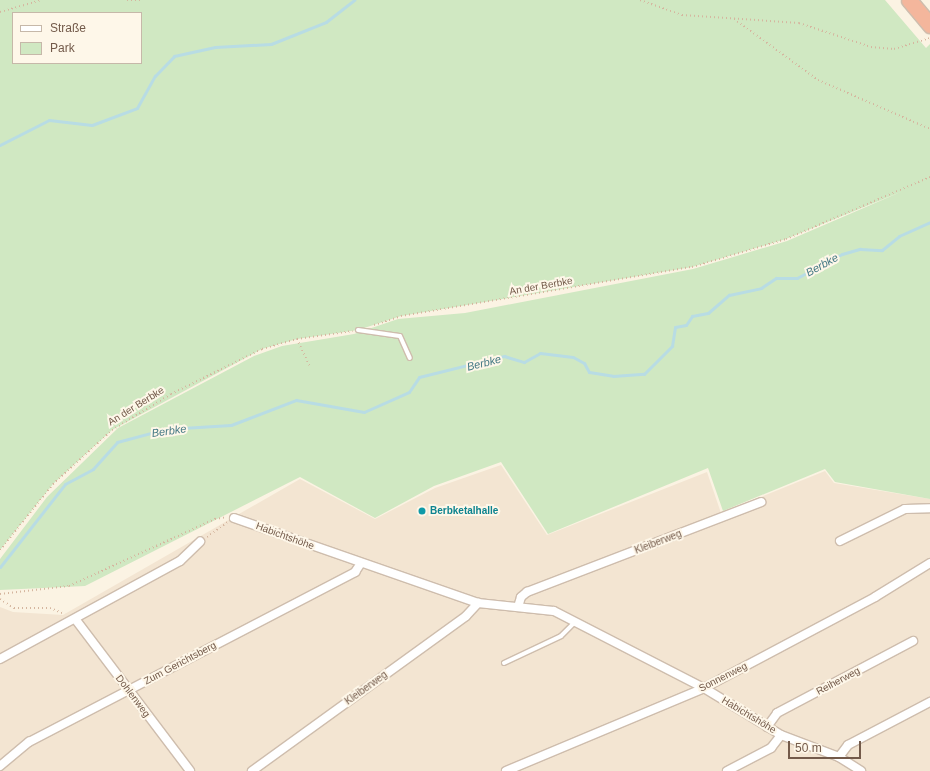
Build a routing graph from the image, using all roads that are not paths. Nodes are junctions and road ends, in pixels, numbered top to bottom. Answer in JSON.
{"nodes":[{"id":1,"x":909,"y":0,"type":"edge"},
{"id":2,"x":930,"y":25,"type":"edge"},
{"id":3,"x":358,"y":330,"type":"road end"},
{"id":4,"x":410,"y":358,"type":"dead end"},
{"id":5,"x":761,"y":502,"type":"dead end"},
{"id":6,"x":930,"y":508,"type":"edge"},
{"id":7,"x":234,"y":518,"type":"road end"},
{"id":8,"x":840,"y":541,"type":"dead end"},
{"id":9,"x":200,"y":542,"type":"road end"},
{"id":10,"x":362,"y":563,"type":"junction"},
{"id":11,"x":930,"y":563,"type":"edge"},
{"id":12,"x":478,"y":603,"type":"junction"},
{"id":13,"x":518,"y":607,"type":"junction"},
{"id":14,"x":76,"y":620,"type":"junction"},
{"id":15,"x":575,"y":622,"type":"junction"},
{"id":16,"x":913,"y":641,"type":"dead end"},
{"id":17,"x":0,"y":659,"type":"edge"},
{"id":18,"x":504,"y":663,"type":"dead end"},
{"id":19,"x":704,"y":688,"type":"junction"},
{"id":20,"x":129,"y":690,"type":"junction"},
{"id":21,"x":930,"y":702,"type":"edge"},
{"id":22,"x":767,"y":727,"type":"junction"},
{"id":23,"x":781,"y":735,"type":"junction"},
{"id":24,"x":839,"y":757,"type":"junction"},
{"id":25,"x":0,"y":766,"type":"edge"},
{"id":26,"x":190,"y":771,"type":"edge"},
{"id":27,"x":252,"y":771,"type":"edge"},
{"id":28,"x":506,"y":771,"type":"edge"},
{"id":29,"x":727,"y":771,"type":"edge"},
{"id":30,"x":861,"y":771,"type":"edge"}],
"edges":[{"from":1,"to":2,"type":"highway"},
{"from":3,"to":4,"type":"lane"},
{"from":5,"to":13,"type":"street","name":"Kleiberweg"},
{"from":6,"to":8,"type":"street"},
{"from":7,"to":10,"type":"street","name":"Habichtshöhe"},
{"from":9,"to":14,"type":"street"},
{"from":10,"to":12,"type":"street","name":"Habichtshöhe"},
{"from":10,"to":20,"type":"street","name":"Zum Gerichtsberg"},
{"from":11,"to":19,"type":"street","name":"Sonnenweg"},
{"from":12,"to":13,"type":"street","name":"Habichtshöhe"},
{"from":12,"to":27,"type":"street","name":"Kleiberweg"},
{"from":13,"to":15,"type":"street","name":"Habichtshöhe"},
{"from":14,"to":17,"type":"street"},
{"from":14,"to":20,"type":"street","name":"Dohlenweg"},
{"from":15,"to":18,"type":"lane"},
{"from":15,"to":19,"type":"street","name":"Habichtshöhe"},
{"from":16,"to":22,"type":"street","name":"Reiherweg"},
{"from":19,"to":22,"type":"street","name":"Habichtshöhe"},
{"from":19,"to":28,"type":"street","name":"Sonnenweg"},
{"from":20,"to":25,"type":"street","name":"Zum Gerichtsberg"},
{"from":20,"to":26,"type":"street","name":"Dohlenweg"},
{"from":21,"to":24,"type":"street"},
{"from":22,"to":23,"type":"street","name":"Habichtshöhe"},
{"from":23,"to":24,"type":"street","name":"Habichtshöhe"},
{"from":23,"to":29,"type":"street"},
{"from":24,"to":30,"type":"street","name":"Habichtshöhe"}]}
